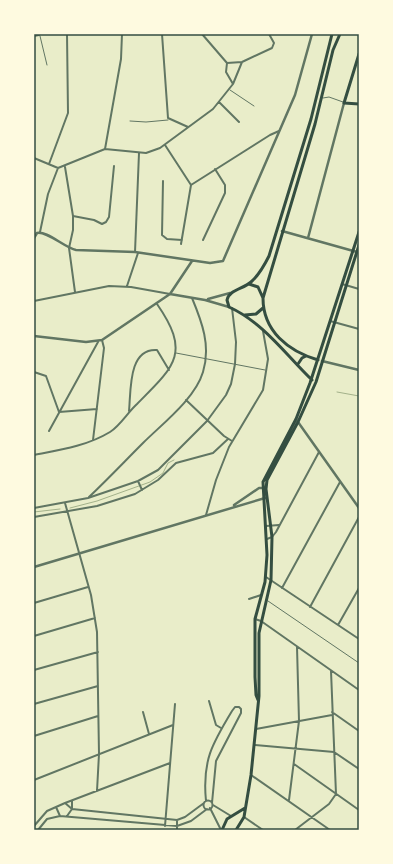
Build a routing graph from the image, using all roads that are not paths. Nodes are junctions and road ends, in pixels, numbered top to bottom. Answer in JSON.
{"nodes":[{"id":1,"x":67,"y":34,"type":"edge"},
{"id":2,"x":122,"y":34,"type":"edge"},
{"id":3,"x":162,"y":34,"type":"edge"},
{"id":4,"x":202,"y":34,"type":"edge"},
{"id":5,"x":269,"y":34,"type":"edge"},
{"id":6,"x":312,"y":34,"type":"edge"},
{"id":7,"x":332,"y":34,"type":"edge"},
{"id":8,"x":340,"y":34,"type":"edge"},
{"id":9,"x":39,"y":35,"type":"joint"},
{"id":10,"x":34,"y":36,"type":"edge"},
{"id":11,"x":359,"y":54,"type":"edge"},
{"id":12,"x":242,"y":62,"type":"junction"},
{"id":13,"x":227,"y":63,"type":"junction"},
{"id":14,"x":47,"y":65,"type":"dead end"},
{"id":15,"x":233,"y":84,"type":"junction"},
{"id":16,"x":229,"y":89,"type":"junction"},
{"id":17,"x":322,"y":98,"type":"junction"},
{"id":18,"x":316,"y":99,"type":"junction"},
{"id":19,"x":219,"y":102,"type":"junction"},
{"id":20,"x":344,"y":103,"type":"junction"},
{"id":21,"x":359,"y":104,"type":"edge"},
{"id":22,"x":254,"y":106,"type":"dead end"},
{"id":23,"x":169,"y":119,"type":"junction"},
{"id":24,"x":130,"y":121,"type":"dead end"},
{"id":25,"x":239,"y":122,"type":"dead end"},
{"id":26,"x":189,"y":128,"type":"junction"},
{"id":27,"x":280,"y":131,"type":"junction"},
{"id":28,"x":165,"y":145,"type":"junction"},
{"id":29,"x":106,"y":149,"type":"junction"},
{"id":30,"x":139,"y":153,"type":"junction"},
{"id":31,"x":34,"y":158,"type":"edge"},
{"id":32,"x":49,"y":164,"type":"junction"},
{"id":33,"x":65,"y":166,"type":"junction"},
{"id":34,"x":114,"y":166,"type":"dead end"},
{"id":35,"x":58,"y":168,"type":"junction"},
{"id":36,"x":215,"y":169,"type":"junction"},
{"id":37,"x":163,"y":181,"type":"dead end"},
{"id":38,"x":191,"y":185,"type":"junction"},
{"id":39,"x":73,"y":216,"type":"junction"},
{"id":40,"x":282,"y":231,"type":"junction"},
{"id":41,"x":40,"y":232,"type":"junction"},
{"id":42,"x":359,"y":232,"type":"edge"},
{"id":43,"x":34,"y":238,"type":"edge"},
{"id":44,"x":308,"y":238,"type":"junction"},
{"id":45,"x":182,"y":240,"type":"junction"},
{"id":46,"x":203,"y":240,"type":"dead end"},
{"id":47,"x":181,"y":244,"type":"dead end"},
{"id":48,"x":359,"y":245,"type":"edge"},
{"id":49,"x":69,"y":248,"type":"junction"},
{"id":50,"x":353,"y":251,"type":"junction"},
{"id":51,"x":137,"y":252,"type":"junction"},
{"id":52,"x":357,"y":252,"type":"junction"},
{"id":53,"x":192,"y":261,"type":"junction"},
{"id":54,"x":249,"y":284,"type":"junction"},
{"id":55,"x":342,"y":284,"type":"junction"},
{"id":56,"x":346,"y":285,"type":"junction"},
{"id":57,"x":128,"y":286,"type":"junction"},
{"id":58,"x":359,"y":289,"type":"edge"},
{"id":59,"x":75,"y":292,"type":"junction"},
{"id":60,"x":170,"y":294,"type":"junction"},
{"id":61,"x":230,"y":294,"type":"junction"},
{"id":62,"x":192,"y":298,"type":"junction"},
{"id":63,"x":262,"y":298,"type":"junction"},
{"id":64,"x":205,"y":300,"type":"junction"},
{"id":65,"x":34,"y":301,"type":"edge"},
{"id":66,"x":157,"y":304,"type":"junction"},
{"id":67,"x":231,"y":308,"type":"junction"},
{"id":68,"x":263,"y":308,"type":"junction"},
{"id":69,"x":245,"y":315,"type":"junction"},
{"id":70,"x":330,"y":321,"type":"junction"},
{"id":71,"x":334,"y":322,"type":"junction"},
{"id":72,"x":359,"y":329,"type":"edge"},
{"id":73,"x":263,"y":330,"type":"junction"},
{"id":74,"x":34,"y":336,"type":"edge"},
{"id":75,"x":102,"y":340,"type":"junction"},
{"id":76,"x":98,"y":342,"type":"junction"},
{"id":77,"x":175,"y":353,"type":"junction"},
{"id":78,"x":306,"y":356,"type":"junction"},
{"id":79,"x":206,"y":359,"type":"junction"},
{"id":80,"x":318,"y":360,"type":"junction"},
{"id":81,"x":322,"y":361,"type":"junction"},
{"id":82,"x":235,"y":364,"type":"junction"},
{"id":83,"x":298,"y":364,"type":"junction"},
{"id":84,"x":169,"y":370,"type":"junction"},
{"id":85,"x":267,"y":370,"type":"junction"},
{"id":86,"x":359,"y":370,"type":"edge"},
{"id":87,"x":34,"y":372,"type":"edge"},
{"id":88,"x":311,"y":380,"type":"junction"},
{"id":89,"x":316,"y":382,"type":"junction"},
{"id":90,"x":186,"y":400,"type":"junction"},
{"id":91,"x":97,"y":409,"type":"junction"},
{"id":92,"x":59,"y":412,"type":"junction"},
{"id":93,"x":129,"y":412,"type":"junction"},
{"id":94,"x":296,"y":419,"type":"junction"},
{"id":95,"x":207,"y":421,"type":"junction"},
{"id":96,"x":298,"y":422,"type":"junction"},
{"id":97,"x":49,"y":431,"type":"dead end"},
{"id":98,"x":228,"y":439,"type":"junction"},
{"id":99,"x":93,"y":440,"type":"junction"},
{"id":100,"x":232,"y":441,"type":"junction"},
{"id":101,"x":319,"y":452,"type":"junction"},
{"id":102,"x":34,"y":455,"type":"edge"},
{"id":103,"x":138,"y":481,"type":"junction"},
{"id":104,"x":341,"y":482,"type":"junction"},
{"id":105,"x":99,"y":487,"type":"junction"},
{"id":106,"x":262,"y":487,"type":"junction"},
{"id":107,"x":266,"y":489,"type":"junction"},
{"id":108,"x":142,"y":490,"type":"junction"},
{"id":109,"x":103,"y":494,"type":"junction"},
{"id":110,"x":249,"y":494,"type":"junction"},
{"id":111,"x":267,"y":496,"type":"junction"},
{"id":112,"x":88,"y":498,"type":"junction"},
{"id":113,"x":263,"y":499,"type":"junction"},
{"id":114,"x":64,"y":503,"type":"junction"},
{"id":115,"x":250,"y":503,"type":"junction"},
{"id":116,"x":34,"y":508,"type":"edge"},
{"id":117,"x":230,"y":508,"type":"junction"},
{"id":118,"x":359,"y":508,"type":"edge"},
{"id":119,"x":67,"y":512,"type":"junction"},
{"id":120,"x":206,"y":515,"type":"junction"},
{"id":121,"x":34,"y":517,"type":"edge"},
{"id":122,"x":359,"y":517,"type":"edge"},
{"id":123,"x":280,"y":524,"type":"junction"},
{"id":124,"x":266,"y":526,"type":"junction"},
{"id":125,"x":271,"y":526,"type":"junction"},
{"id":126,"x":272,"y":537,"type":"junction"},
{"id":127,"x":267,"y":539,"type":"junction"},
{"id":128,"x":79,"y":553,"type":"junction"},
{"id":129,"x":34,"y":567,"type":"edge"},
{"id":130,"x":266,"y":577,"type":"junction"},
{"id":131,"x":270,"y":580,"type":"junction"},
{"id":132,"x":89,"y":587,"type":"junction"},
{"id":133,"x":282,"y":588,"type":"junction"},
{"id":134,"x":359,"y":588,"type":"edge"},
{"id":135,"x":261,"y":595,"type":"junction"},
{"id":136,"x":249,"y":599,"type":"dead end"},
{"id":137,"x":266,"y":600,"type":"junction"},
{"id":138,"x":34,"y":603,"type":"edge"},
{"id":139,"x":310,"y":607,"type":"junction"},
{"id":140,"x":95,"y":618,"type":"junction"},
{"id":141,"x":255,"y":619,"type":"junction"},
{"id":142,"x":261,"y":621,"type":"junction"},
{"id":143,"x":338,"y":625,"type":"junction"},
{"id":144,"x":101,"y":631,"type":"dead end"},
{"id":145,"x":97,"y":632,"type":"junction"},
{"id":146,"x":34,"y":636,"type":"edge"},
{"id":147,"x":359,"y":639,"type":"edge"},
{"id":148,"x":298,"y":647,"type":"junction"},
{"id":149,"x":98,"y":652,"type":"junction"},
{"id":150,"x":359,"y":663,"type":"edge"},
{"id":151,"x":34,"y":670,"type":"edge"},
{"id":152,"x":331,"y":671,"type":"junction"},
{"id":153,"x":98,"y":686,"type":"junction"},
{"id":154,"x":359,"y":690,"type":"edge"},
{"id":155,"x":258,"y":700,"type":"junction"},
{"id":156,"x":209,"y":701,"type":"dead end"},
{"id":157,"x":34,"y":704,"type":"edge"},
{"id":158,"x":175,"y":704,"type":"dead end"},
{"id":159,"x":143,"y":712,"type":"dead end"},
{"id":160,"x":332,"y":712,"type":"junction"},
{"id":161,"x":332,"y":715,"type":"junction"},
{"id":162,"x":98,"y":716,"type":"junction"},
{"id":163,"x":299,"y":721,"type":"junction"},
{"id":164,"x":174,"y":725,"type":"junction"},
{"id":165,"x":221,"y":728,"type":"junction"},
{"id":166,"x":256,"y":729,"type":"junction"},
{"id":167,"x":359,"y":731,"type":"edge"},
{"id":168,"x":149,"y":735,"type":"junction"},
{"id":169,"x":34,"y":736,"type":"edge"},
{"id":170,"x":255,"y":745,"type":"junction"},
{"id":171,"x":296,"y":749,"type":"junction"},
{"id":172,"x":334,"y":752,"type":"junction"},
{"id":173,"x":99,"y":754,"type":"junction"},
{"id":174,"x":170,"y":763,"type":"junction"},
{"id":175,"x":294,"y":764,"type":"junction"},
{"id":176,"x":359,"y":770,"type":"edge"},
{"id":177,"x":251,"y":775,"type":"junction"},
{"id":178,"x":34,"y":780,"type":"edge"},
{"id":179,"x":97,"y":791,"type":"junction"},
{"id":180,"x":336,"y":794,"type":"junction"},
{"id":181,"x":289,"y":800,"type":"junction"},
{"id":182,"x":72,"y":801,"type":"junction"},
{"id":183,"x":205,"y":802,"type":"junction"},
{"id":184,"x":65,"y":803,"type":"junction"},
{"id":185,"x":212,"y":804,"type":"junction"},
{"id":186,"x":56,"y":807,"type":"junction"},
{"id":187,"x":246,"y":807,"type":"junction"},
{"id":188,"x":210,"y":808,"type":"junction"},
{"id":189,"x":207,"y":809,"type":"junction"},
{"id":190,"x":72,"y":810,"type":"junction"},
{"id":191,"x":359,"y":810,"type":"edge"},
{"id":192,"x":60,"y":816,"type":"junction"},
{"id":193,"x":66,"y":816,"type":"junction"},
{"id":194,"x":233,"y":816,"type":"junction"},
{"id":195,"x":244,"y":817,"type":"junction"},
{"id":196,"x":313,"y":818,"type":"junction"},
{"id":197,"x":166,"y":819,"type":"junction"},
{"id":198,"x":177,"y":820,"type":"junction"},
{"id":199,"x":34,"y":826,"type":"edge"},
{"id":200,"x":165,"y":826,"type":"junction"},
{"id":201,"x":177,"y":826,"type":"junction"},
{"id":202,"x":38,"y":830,"type":"edge"},
{"id":203,"x":177,"y":830,"type":"edge"},
{"id":204,"x":222,"y":830,"type":"edge"},
{"id":205,"x":236,"y":830,"type":"edge"},
{"id":206,"x":263,"y":830,"type":"edge"},
{"id":207,"x":295,"y":830,"type":"edge"},
{"id":208,"x":330,"y":830,"type":"edge"}],
"edges":[{"from":1,"to":32,"type":"street"},
{"from":2,"to":29,"type":"street"},
{"from":3,"to":23,"type":"street"},
{"from":4,"to":13,"type":"street"},
{"from":5,"to":12,"type":"street"},
{"from":6,"to":27,"type":"street"},
{"from":7,"to":18,"type":"main road"},
{"from":8,"to":17,"type":"main road"},
{"from":9,"to":10,"type":"street"},
{"from":9,"to":14,"type":"lane"},
{"from":11,"to":20,"type":"main road"},
{"from":12,"to":13,"type":"street"},
{"from":12,"to":15,"type":"street"},
{"from":13,"to":15,"type":"street"},
{"from":15,"to":16,"type":"street"},
{"from":16,"to":19,"type":"street"},
{"from":16,"to":22,"type":"lane"},
{"from":17,"to":18,"type":"lane"},
{"from":17,"to":20,"type":"lane"},
{"from":17,"to":40,"type":"main road"},
{"from":18,"to":54,"type":"main road"},
{"from":19,"to":25,"type":"street"},
{"from":19,"to":26,"type":"street"},
{"from":20,"to":21,"type":"main road"},
{"from":20,"to":44,"type":"street"},
{"from":23,"to":24,"type":"lane"},
{"from":23,"to":26,"type":"street"},
{"from":26,"to":28,"type":"street"},
{"from":27,"to":36,"type":"street"},
{"from":27,"to":53,"type":"street"},
{"from":28,"to":30,"type":"street"},
{"from":28,"to":38,"type":"street"},
{"from":29,"to":30,"type":"street"},
{"from":29,"to":33,"type":"street"},
{"from":30,"to":51,"type":"street"},
{"from":31,"to":32,"type":"street"},
{"from":32,"to":35,"type":"street"},
{"from":33,"to":35,"type":"street"},
{"from":33,"to":39,"type":"street"},
{"from":34,"to":39,"type":"street"},
{"from":35,"to":41,"type":"street"},
{"from":36,"to":38,"type":"street"},
{"from":36,"to":46,"type":"street"},
{"from":37,"to":45,"type":"street"},
{"from":38,"to":45,"type":"street"},
{"from":39,"to":49,"type":"street"},
{"from":40,"to":44,"type":"street"},
{"from":40,"to":63,"type":"main road"},
{"from":41,"to":43,"type":"street"},
{"from":41,"to":49,"type":"street"},
{"from":42,"to":50,"type":"main road"},
{"from":44,"to":50,"type":"street"},
{"from":45,"to":47,"type":"street"},
{"from":48,"to":52,"type":"main road"},
{"from":49,"to":51,"type":"street"},
{"from":49,"to":59,"type":"street"},
{"from":50,"to":52,"type":"street"},
{"from":50,"to":55,"type":"main road"},
{"from":51,"to":53,"type":"street"},
{"from":51,"to":57,"type":"street"},
{"from":52,"to":56,"type":"main road"},
{"from":53,"to":60,"type":"street"},
{"from":54,"to":61,"type":"main road"},
{"from":54,"to":63,"type":"main road"},
{"from":55,"to":56,"type":"street"},
{"from":55,"to":70,"type":"main road"},
{"from":56,"to":58,"type":"street"},
{"from":56,"to":71,"type":"main road"},
{"from":57,"to":59,"type":"street"},
{"from":57,"to":60,"type":"street"},
{"from":59,"to":65,"type":"street"},
{"from":60,"to":62,"type":"street"},
{"from":60,"to":66,"type":"street"},
{"from":61,"to":64,"type":"street"},
{"from":61,"to":67,"type":"main road"},
{"from":62,"to":64,"type":"street"},
{"from":62,"to":79,"type":"street"},
{"from":63,"to":68,"type":"main road"},
{"from":64,"to":67,"type":"street"},
{"from":66,"to":75,"type":"street"},
{"from":66,"to":77,"type":"street"},
{"from":67,"to":69,"type":"main road"},
{"from":67,"to":82,"type":"street"},
{"from":68,"to":69,"type":"main road"},
{"from":68,"to":78,"type":"main road"},
{"from":69,"to":73,"type":"main road"},
{"from":70,"to":71,"type":"street"},
{"from":70,"to":80,"type":"main road"},
{"from":71,"to":72,"type":"street"},
{"from":71,"to":81,"type":"main road"},
{"from":73,"to":83,"type":"main road"},
{"from":73,"to":85,"type":"street"},
{"from":74,"to":76,"type":"street"},
{"from":75,"to":76,"type":"street"},
{"from":75,"to":91,"type":"street"},
{"from":76,"to":92,"type":"street"},
{"from":77,"to":79,"type":"lane"},
{"from":77,"to":84,"type":"street"},
{"from":78,"to":80,"type":"main road"},
{"from":78,"to":83,"type":"main road"},
{"from":79,"to":82,"type":"lane"},
{"from":79,"to":90,"type":"street"},
{"from":80,"to":81,"type":"main road"},
{"from":80,"to":88,"type":"main road"},
{"from":81,"to":86,"type":"street"},
{"from":81,"to":89,"type":"main road"},
{"from":82,"to":85,"type":"lane"},
{"from":82,"to":95,"type":"street"},
{"from":83,"to":88,"type":"main road"},
{"from":84,"to":93,"type":"street"},
{"from":84,"to":93,"type":"street"},
{"from":85,"to":100,"type":"street"},
{"from":87,"to":92,"type":"street"},
{"from":88,"to":89,"type":"main road"},
{"from":88,"to":94,"type":"main road"},
{"from":89,"to":96,"type":"main road"},
{"from":90,"to":95,"type":"street"},
{"from":90,"to":105,"type":"street"},
{"from":91,"to":92,"type":"street"},
{"from":91,"to":99,"type":"street"},
{"from":92,"to":97,"type":"street"},
{"from":93,"to":99,"type":"street"},
{"from":94,"to":96,"type":"street"},
{"from":94,"to":106,"type":"main road"},
{"from":95,"to":98,"type":"street"},
{"from":95,"to":103,"type":"street"},
{"from":96,"to":101,"type":"street"},
{"from":96,"to":107,"type":"main road"},
{"from":98,"to":100,"type":"street"},
{"from":98,"to":108,"type":"street"},
{"from":99,"to":102,"type":"street"},
{"from":100,"to":120,"type":"street"},
{"from":101,"to":104,"type":"street"},
{"from":101,"to":123,"type":"street"},
{"from":103,"to":108,"type":"street"},
{"from":103,"to":109,"type":"street"},
{"from":104,"to":118,"type":"street"},
{"from":104,"to":133,"type":"street"},
{"from":105,"to":109,"type":"street"},
{"from":105,"to":112,"type":"street"},
{"from":106,"to":107,"type":"street"},
{"from":106,"to":110,"type":"street"},
{"from":106,"to":113,"type":"main road"},
{"from":107,"to":111,"type":"main road"},
{"from":108,"to":119,"type":"street"},
{"from":109,"to":112,"type":"street"},
{"from":110,"to":115,"type":"street"},
{"from":110,"to":117,"type":"street"},
{"from":111,"to":113,"type":"street"},
{"from":111,"to":125,"type":"main road"},
{"from":112,"to":114,"type":"street"},
{"from":113,"to":115,"type":"street"},
{"from":113,"to":124,"type":"main road"},
{"from":114,"to":116,"type":"street"},
{"from":114,"to":119,"type":"street"},
{"from":115,"to":117,"type":"street"},
{"from":117,"to":120,"type":"street"},
{"from":119,"to":121,"type":"street"},
{"from":119,"to":128,"type":"street"},
{"from":120,"to":128,"type":"street"},
{"from":122,"to":139,"type":"street"},
{"from":123,"to":125,"type":"street"},
{"from":123,"to":126,"type":"street"},
{"from":124,"to":125,"type":"street"},
{"from":124,"to":127,"type":"main road"},
{"from":125,"to":126,"type":"main road"},
{"from":126,"to":127,"type":"street"},
{"from":126,"to":131,"type":"main road"},
{"from":127,"to":130,"type":"main road"},
{"from":128,"to":129,"type":"street"},
{"from":128,"to":132,"type":"street"},
{"from":130,"to":131,"type":"street"},
{"from":130,"to":135,"type":"main road"},
{"from":131,"to":133,"type":"street"},
{"from":131,"to":137,"type":"main road"},
{"from":132,"to":138,"type":"street"},
{"from":132,"to":140,"type":"street"},
{"from":133,"to":139,"type":"street"},
{"from":134,"to":143,"type":"street"},
{"from":135,"to":136,"type":"street"},
{"from":135,"to":141,"type":"main road"},
{"from":137,"to":142,"type":"main road"},
{"from":137,"to":150,"type":"lane"},
{"from":139,"to":143,"type":"street"},
{"from":140,"to":145,"type":"street"},
{"from":140,"to":146,"type":"street"},
{"from":141,"to":142,"type":"street"},
{"from":141,"to":155,"type":"main road"},
{"from":142,"to":148,"type":"street"},
{"from":142,"to":155,"type":"main road"},
{"from":143,"to":147,"type":"street"},
{"from":144,"to":145,"type":"street"},
{"from":145,"to":149,"type":"street"},
{"from":148,"to":152,"type":"street"},
{"from":148,"to":163,"type":"street"},
{"from":149,"to":151,"type":"street"},
{"from":149,"to":153,"type":"street"},
{"from":152,"to":154,"type":"street"},
{"from":152,"to":160,"type":"street"},
{"from":153,"to":157,"type":"street"},
{"from":153,"to":162,"type":"street"},
{"from":155,"to":166,"type":"main road"},
{"from":156,"to":165,"type":"street"},
{"from":158,"to":164,"type":"street"},
{"from":159,"to":168,"type":"street"},
{"from":160,"to":161,"type":"street"},
{"from":160,"to":167,"type":"street"},
{"from":161,"to":163,"type":"street"},
{"from":161,"to":172,"type":"street"},
{"from":162,"to":169,"type":"street"},
{"from":162,"to":173,"type":"street"},
{"from":163,"to":166,"type":"street"},
{"from":163,"to":171,"type":"street"},
{"from":164,"to":168,"type":"street"},
{"from":164,"to":174,"type":"street"},
{"from":165,"to":183,"type":"street"},
{"from":165,"to":185,"type":"street"},
{"from":166,"to":170,"type":"main road"},
{"from":168,"to":173,"type":"street"},
{"from":170,"to":171,"type":"street"},
{"from":170,"to":177,"type":"main road"},
{"from":171,"to":172,"type":"street"},
{"from":171,"to":175,"type":"street"},
{"from":172,"to":176,"type":"street"},
{"from":172,"to":180,"type":"street"},
{"from":173,"to":178,"type":"street"},
{"from":173,"to":179,"type":"street"},
{"from":174,"to":179,"type":"street"},
{"from":174,"to":197,"type":"street"},
{"from":175,"to":180,"type":"street"},
{"from":175,"to":181,"type":"street"},
{"from":177,"to":181,"type":"street"},
{"from":177,"to":187,"type":"main road"},
{"from":179,"to":182,"type":"street"},
{"from":180,"to":191,"type":"street"},
{"from":180,"to":196,"type":"street"},
{"from":181,"to":196,"type":"street"},
{"from":182,"to":184,"type":"street"},
{"from":182,"to":190,"type":"street"},
{"from":183,"to":185,"type":"street"},
{"from":183,"to":189,"type":"street"},
{"from":183,"to":198,"type":"street"},
{"from":184,"to":186,"type":"street"},
{"from":184,"to":190,"type":"street"},
{"from":185,"to":188,"type":"street"},
{"from":185,"to":194,"type":"street"},
{"from":186,"to":192,"type":"street"},
{"from":186,"to":199,"type":"street"},
{"from":187,"to":194,"type":"main road"},
{"from":187,"to":195,"type":"main road"},
{"from":188,"to":189,"type":"street"},
{"from":188,"to":204,"type":"street"},
{"from":189,"to":201,"type":"street"},
{"from":190,"to":193,"type":"street"},
{"from":190,"to":197,"type":"street"},
{"from":192,"to":193,"type":"street"},
{"from":192,"to":202,"type":"street"},
{"from":193,"to":200,"type":"street"},
{"from":194,"to":195,"type":"main road"},
{"from":194,"to":204,"type":"main road"},
{"from":195,"to":205,"type":"main road"},
{"from":195,"to":206,"type":"street"},
{"from":196,"to":207,"type":"street"},
{"from":196,"to":208,"type":"street"},
{"from":197,"to":198,"type":"street"},
{"from":197,"to":200,"type":"street"},
{"from":198,"to":201,"type":"street"},
{"from":200,"to":201,"type":"street"},
{"from":201,"to":203,"type":"street"}]}
